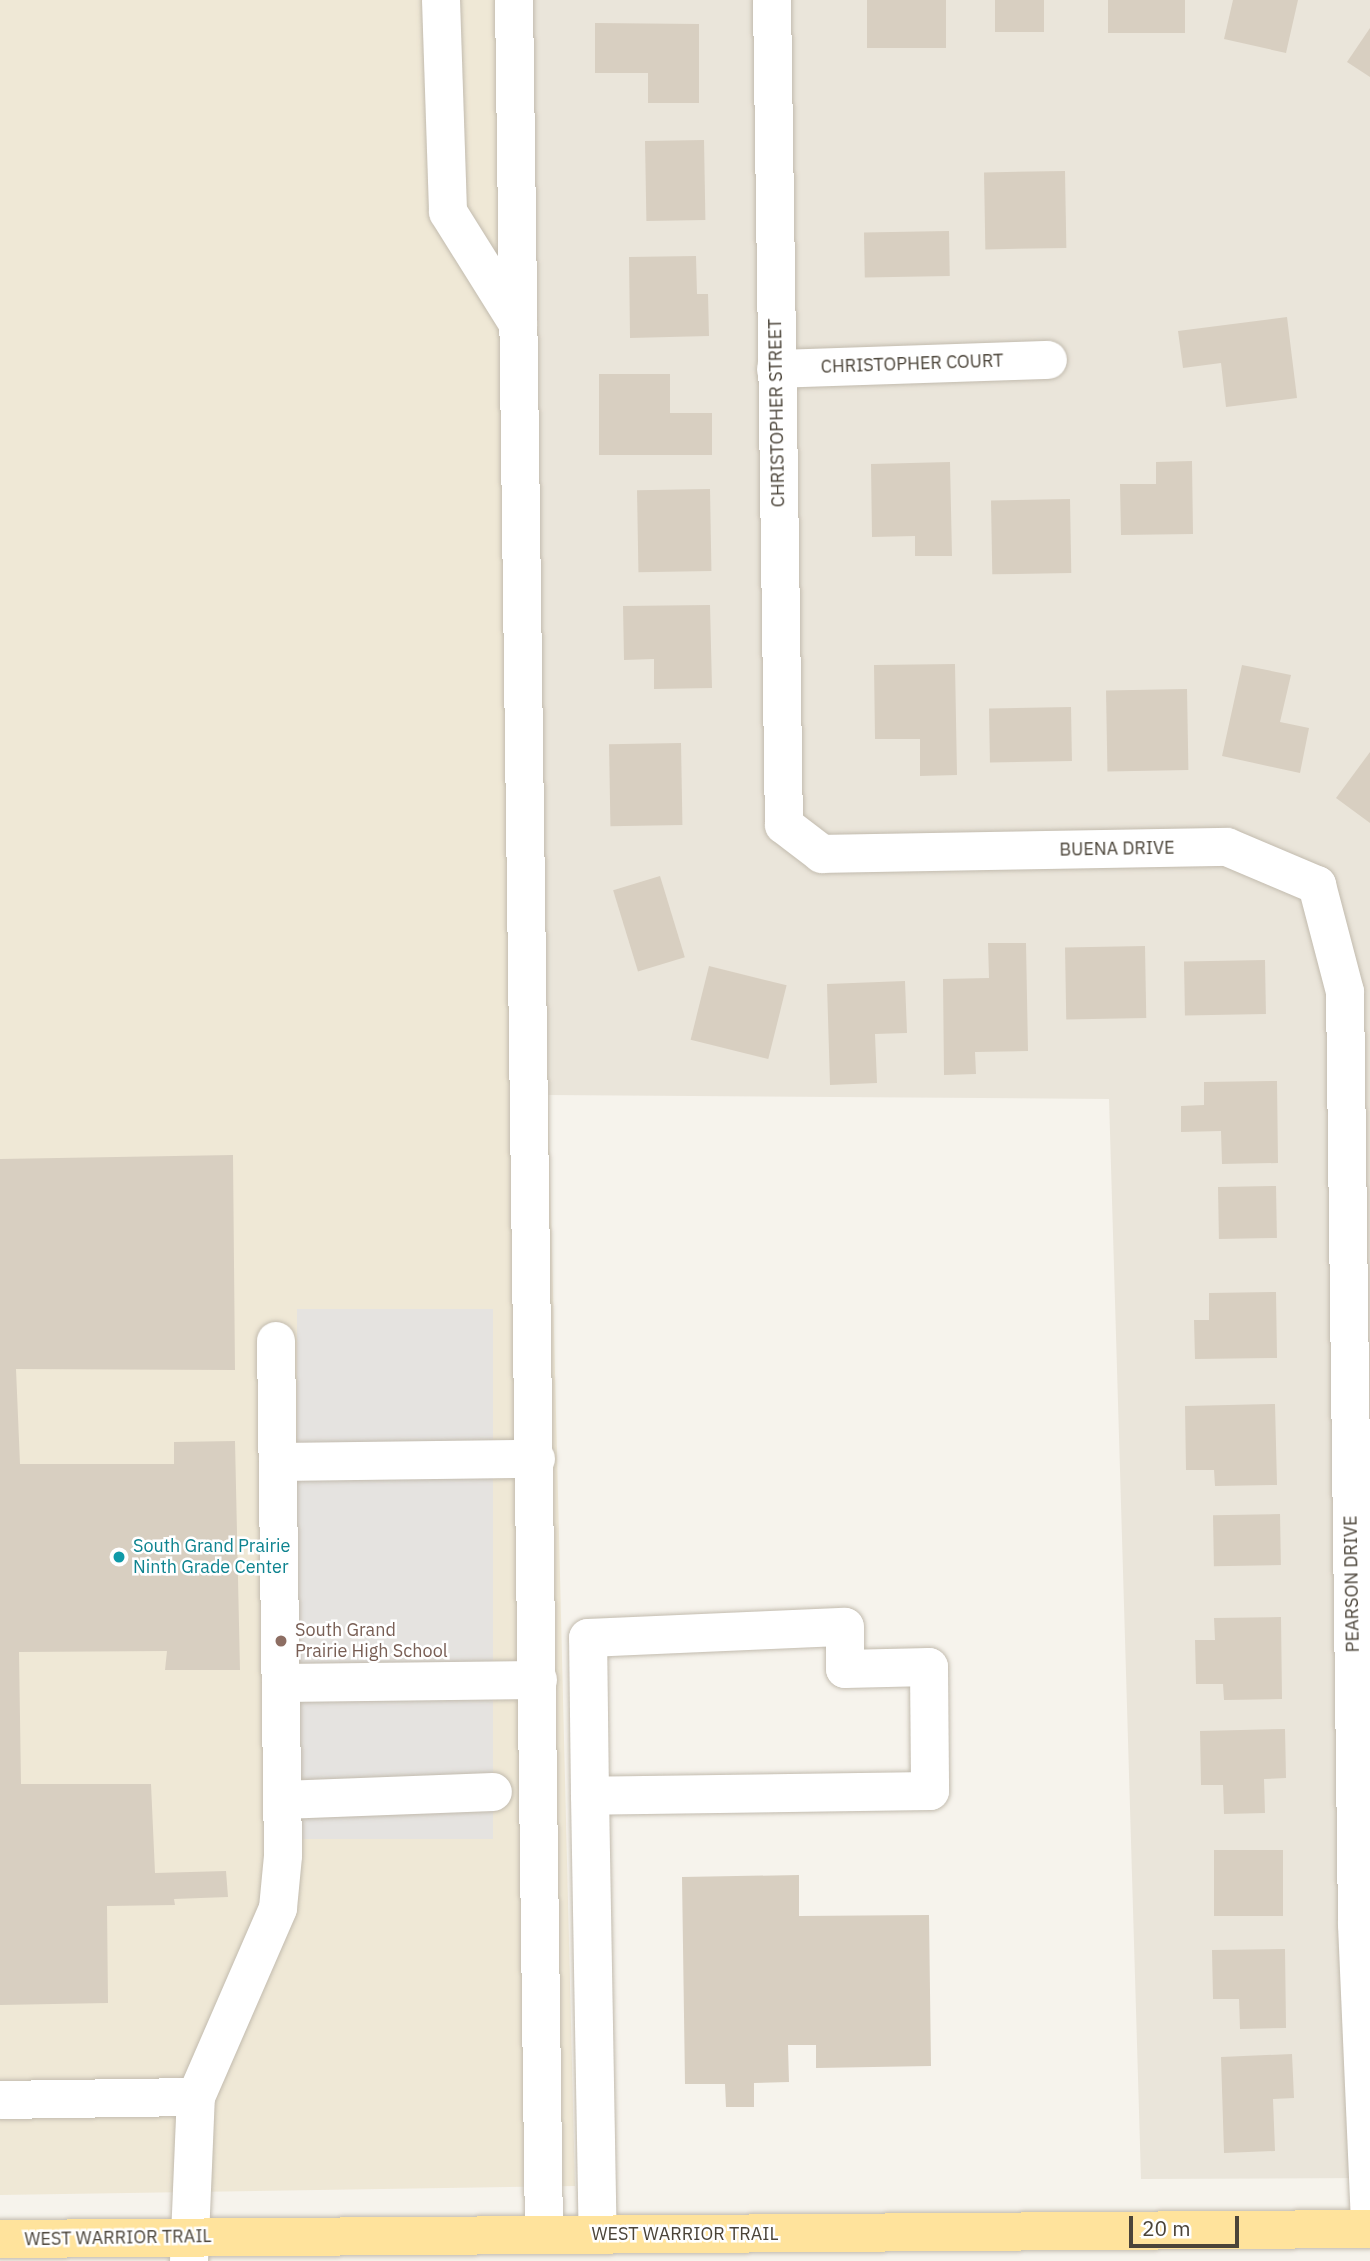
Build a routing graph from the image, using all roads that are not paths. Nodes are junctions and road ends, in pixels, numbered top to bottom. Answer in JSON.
{"nodes":[{"id":1,"x":441,"y":0,"type":"edge"},
{"id":2,"x":514,"y":0,"type":"edge"},
{"id":3,"x":772,"y":0,"type":"edge"},
{"id":4,"x":518,"y":324,"type":"junction"},
{"id":5,"x":1048,"y":360,"type":"dead end"},
{"id":6,"x":776,"y":369,"type":"junction"},
{"id":7,"x":784,"y":825,"type":"joint"},
{"id":8,"x":1358,"y":992,"type":"edge"},
{"id":9,"x":276,"y":1341,"type":"dead end"},
{"id":10,"x":1360,"y":1457,"type":"edge"},
{"id":11,"x":536,"y":1459,"type":"junction"},
{"id":12,"x":278,"y":1462,"type":"junction"},
{"id":13,"x":538,"y":1680,"type":"junction"},
{"id":14,"x":281,"y":1683,"type":"junction"},
{"id":15,"x":493,"y":1792,"type":"dead end"},
{"id":16,"x":590,"y":1796,"type":"junction"},
{"id":17,"x":282,"y":1800,"type":"junction"},
{"id":18,"x":1363,"y":1925,"type":"edge"},
{"id":19,"x":196,"y":2097,"type":"junction"},
{"id":20,"x":0,"y":2100,"type":"edge"},
{"id":21,"x":1370,"y":2217,"type":"edge"},
{"id":22,"x":1370,"y":2229,"type":"edge"},
{"id":23,"x":544,"y":2235,"type":"junction"},
{"id":24,"x":598,"y":2235,"type":"junction"},
{"id":25,"x":0,"y":2239,"type":"edge"},
{"id":26,"x":189,"y":2249,"type":"edge"}],
"edges":[{"from":1,"to":4,"type":"street"},
{"from":2,"to":4,"type":"street"},
{"from":3,"to":6,"type":"street","name":"CHRISTOPHER STREET"},
{"from":4,"to":11,"type":"street"},
{"from":5,"to":6,"type":"street","name":"CHRISTOPHER COURT"},
{"from":6,"to":7,"type":"street","name":"CHRISTOPHER STREET"},
{"from":7,"to":8,"type":"street","name":"BUENA DRIVE"},
{"from":8,"to":10,"type":"street","name":"PEARSON DRIVE"},
{"from":9,"to":12,"type":"street"},
{"from":10,"to":18,"type":"street","name":"PEARSON DRIVE"},
{"from":11,"to":12,"type":"street"},
{"from":11,"to":13,"type":"street"},
{"from":12,"to":14,"type":"street"},
{"from":13,"to":14,"type":"street"},
{"from":13,"to":23,"type":"street"},
{"from":14,"to":17,"type":"street"},
{"from":15,"to":17,"type":"street"},
{"from":16,"to":16,"type":"street"},
{"from":16,"to":24,"type":"street"},
{"from":17,"to":19,"type":"street"},
{"from":18,"to":21,"type":"street","name":"PEARSON DRIVE"},
{"from":19,"to":20,"type":"street"},
{"from":19,"to":26,"type":"street"},
{"from":22,"to":24,"type":"main road","name":"WEST WARRIOR TRAIL"},
{"from":23,"to":24,"type":"main road","name":"WEST WARRIOR TRAIL"},
{"from":23,"to":26,"type":"main road","name":"WEST WARRIOR TRAIL"},
{"from":25,"to":26,"type":"main road","name":"WEST WARRIOR TRAIL"}]}
